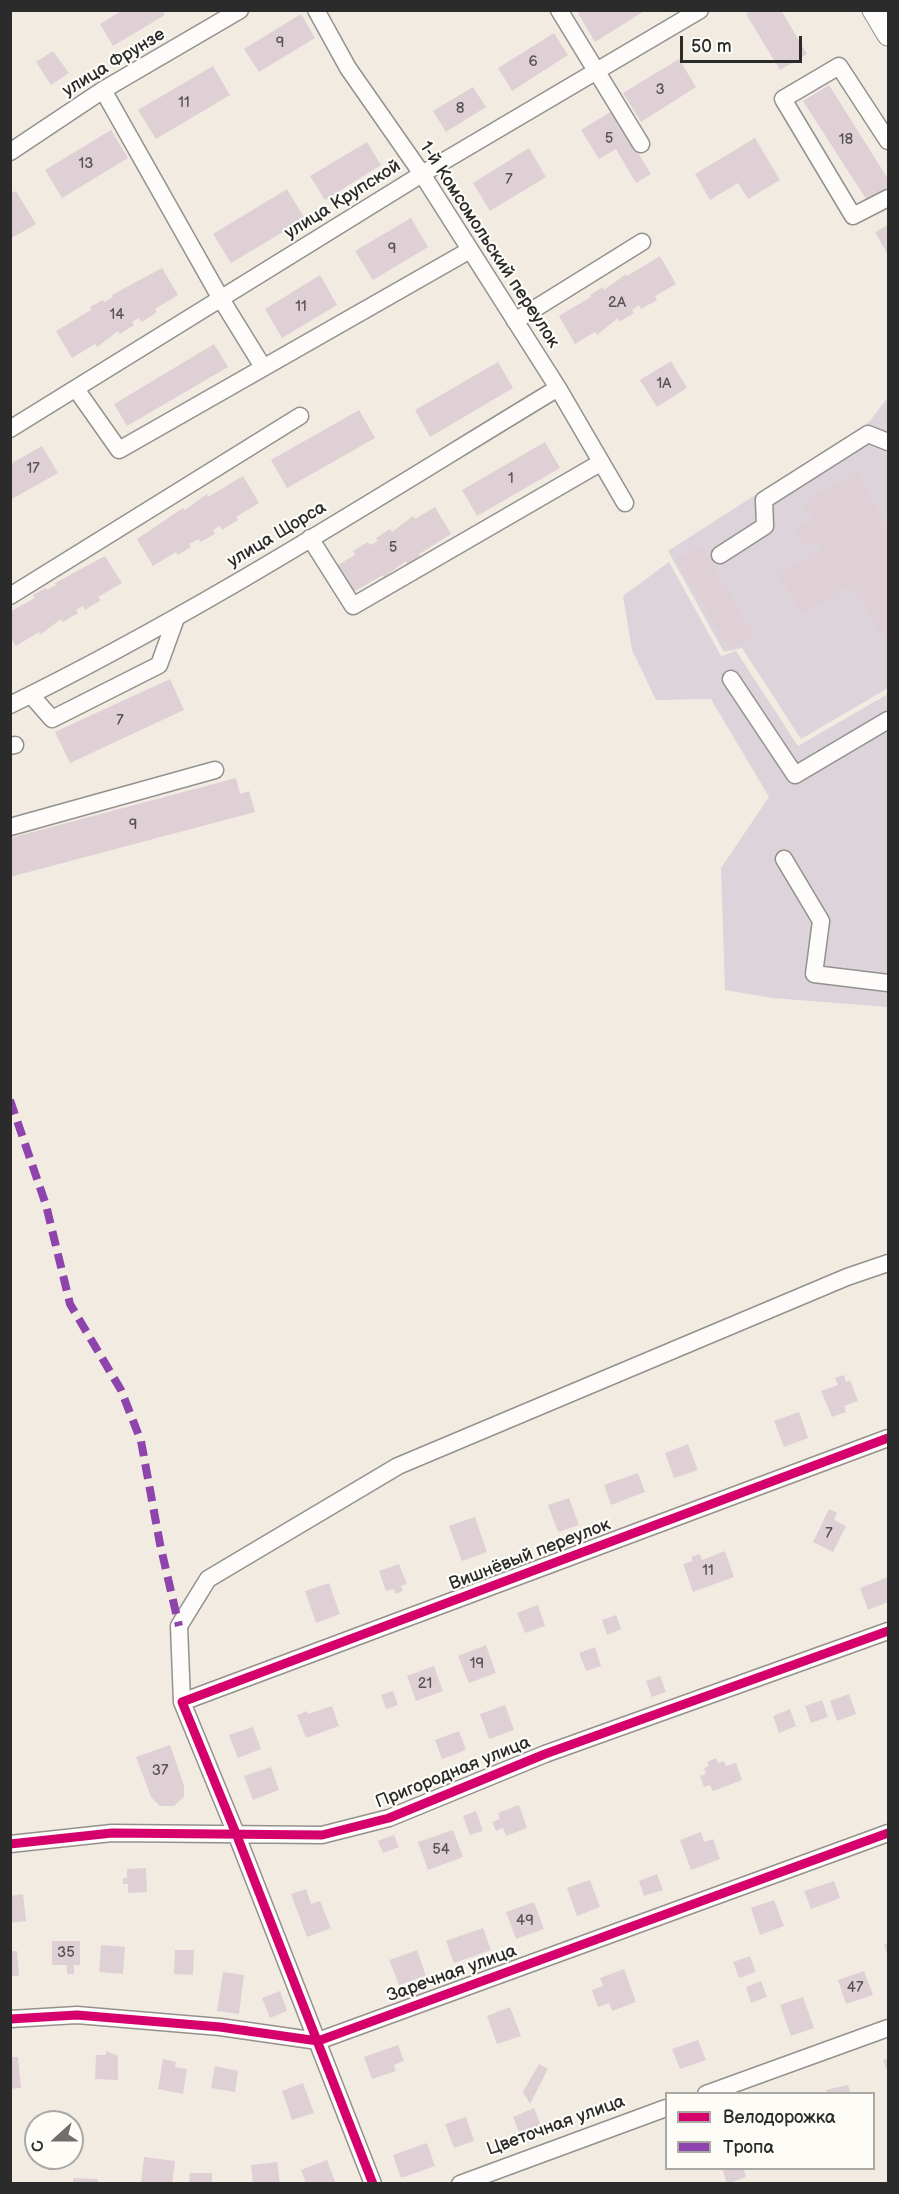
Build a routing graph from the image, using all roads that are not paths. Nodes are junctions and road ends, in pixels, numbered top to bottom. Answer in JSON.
{"nodes":[{"id":1,"x":240,"y":10,"type":"edge"},
{"id":2,"x":316,"y":10,"type":"edge"},
{"id":3,"x":559,"y":10,"type":"edge"},
{"id":4,"x":700,"y":10,"type":"edge"},
{"id":5,"x":873,"y":10,"type":"edge"},
{"id":6,"x":888,"y":35,"type":"edge"},
{"id":7,"x":595,"y":72,"type":"junction"},
{"id":8,"x":104,"y":90,"type":"junction"},
{"id":9,"x":888,"y":141,"type":"edge"},
{"id":10,"x":641,"y":144,"type":"dead end"},
{"id":11,"x":10,"y":152,"type":"edge"},
{"id":12,"x":422,"y":174,"type":"junction"},
{"id":13,"x":888,"y":198,"type":"edge"},
{"id":14,"x":642,"y":242,"type":"dead end"},
{"id":15,"x":470,"y":250,"type":"junction"},
{"id":16,"x":221,"y":299,"type":"junction"},
{"id":17,"x":515,"y":321,"type":"junction"},
{"id":18,"x":263,"y":367,"type":"junction"},
{"id":19,"x":558,"y":388,"type":"junction"},
{"id":20,"x":76,"y":389,"type":"junction"},
{"id":21,"x":300,"y":416,"type":"dead end"},
{"id":22,"x":10,"y":429,"type":"edge"},
{"id":23,"x":888,"y":442,"type":"edge"},
{"id":24,"x":600,"y":464,"type":"junction"},
{"id":25,"x":625,"y":503,"type":"dead end"},
{"id":26,"x":310,"y":538,"type":"junction"},
{"id":27,"x":720,"y":555,"type":"dead end"},
{"id":28,"x":10,"y":596,"type":"edge"},
{"id":29,"x":176,"y":618,"type":"junction"},
{"id":30,"x":731,"y":679,"type":"dead end"},
{"id":31,"x":31,"y":695,"type":"junction"},
{"id":32,"x":10,"y":705,"type":"edge"},
{"id":33,"x":888,"y":720,"type":"edge"},
{"id":34,"x":215,"y":770,"type":"dead end"},
{"id":35,"x":10,"y":827,"type":"edge"},
{"id":36,"x":784,"y":859,"type":"dead end"},
{"id":37,"x":888,"y":983,"type":"edge"},
{"id":38,"x":888,"y":1263,"type":"edge"},
{"id":39,"x":888,"y":1438,"type":"edge"},
{"id":40,"x":888,"y":1631,"type":"edge"},
{"id":41,"x":182,"y":1702,"type":"junction"},
{"id":42,"x":888,"y":1833,"type":"edge"},
{"id":43,"x":237,"y":1836,"type":"junction"},
{"id":44,"x":10,"y":1845,"type":"edge"},
{"id":45,"x":10,"y":2019,"type":"edge"},
{"id":46,"x":888,"y":2028,"type":"edge"},
{"id":47,"x":318,"y":2041,"type":"junction"},
{"id":48,"x":712,"y":2092,"type":"edge"},
{"id":49,"x":665,"y":2108,"type":"edge"},
{"id":50,"x":373,"y":2184,"type":"edge"},
{"id":51,"x":460,"y":2184,"type":"edge"}],
"edges":[{"from":1,"to":8,"type":"street","name":"улица Фрунзе"},
{"from":2,"to":12,"type":"street","name":"1-й Комсомольский переулок"},
{"from":3,"to":7,"type":"street"},
{"from":4,"to":7,"type":"street","name":"улица Крупской"},
{"from":5,"to":6,"type":"main road"},
{"from":7,"to":10,"type":"street"},
{"from":7,"to":12,"type":"street","name":"улица Крупской"},
{"from":8,"to":11,"type":"street","name":"улица Фрунзе"},
{"from":8,"to":16,"type":"street"},
{"from":9,"to":13,"type":"street"},
{"from":12,"to":15,"type":"street","name":"1-й Комсомольский переулок"},
{"from":12,"to":16,"type":"street","name":"улица Крупской"},
{"from":14,"to":17,"type":"street"},
{"from":15,"to":17,"type":"street","name":"1-й Комсомольский переулок"},
{"from":15,"to":18,"type":"street"},
{"from":16,"to":18,"type":"street"},
{"from":16,"to":20,"type":"street","name":"улица Крупской"},
{"from":17,"to":19,"type":"street","name":"1-й Комсомольский переулок"},
{"from":18,"to":20,"type":"street"},
{"from":19,"to":24,"type":"street","name":"1-й Комсомольский переулок"},
{"from":19,"to":26,"type":"street","name":"улица Щорса"},
{"from":20,"to":22,"type":"street","name":"улица Крупской"},
{"from":21,"to":28,"type":"street"},
{"from":23,"to":27,"type":"street"},
{"from":24,"to":25,"type":"street","name":"1-й Комсомольский переулок"},
{"from":24,"to":26,"type":"street"},
{"from":26,"to":29,"type":"street","name":"улица Щорса"},
{"from":29,"to":31,"type":"street","name":"улица Щорса"},
{"from":29,"to":31,"type":"street"},
{"from":30,"to":33,"type":"street"},
{"from":31,"to":32,"type":"street","name":"улица Щорса"},
{"from":34,"to":35,"type":"street"},
{"from":36,"to":37,"type":"street"},
{"from":38,"to":41,"type":"street"},
{"from":39,"to":41,"type":"street","name":"Вишнёвый переулок"},
{"from":40,"to":43,"type":"street","name":"Пригородная улица"},
{"from":41,"to":43,"type":"street"},
{"from":42,"to":47,"type":"street","name":"Заречная улица"},
{"from":43,"to":44,"type":"street","name":"Пригородная улица"},
{"from":43,"to":47,"type":"street"},
{"from":45,"to":47,"type":"street","name":"Заречная улица"},
{"from":46,"to":48,"type":"street"},
{"from":47,"to":50,"type":"street"},
{"from":49,"to":51,"type":"street","name":"Цветочная улица"}]}
